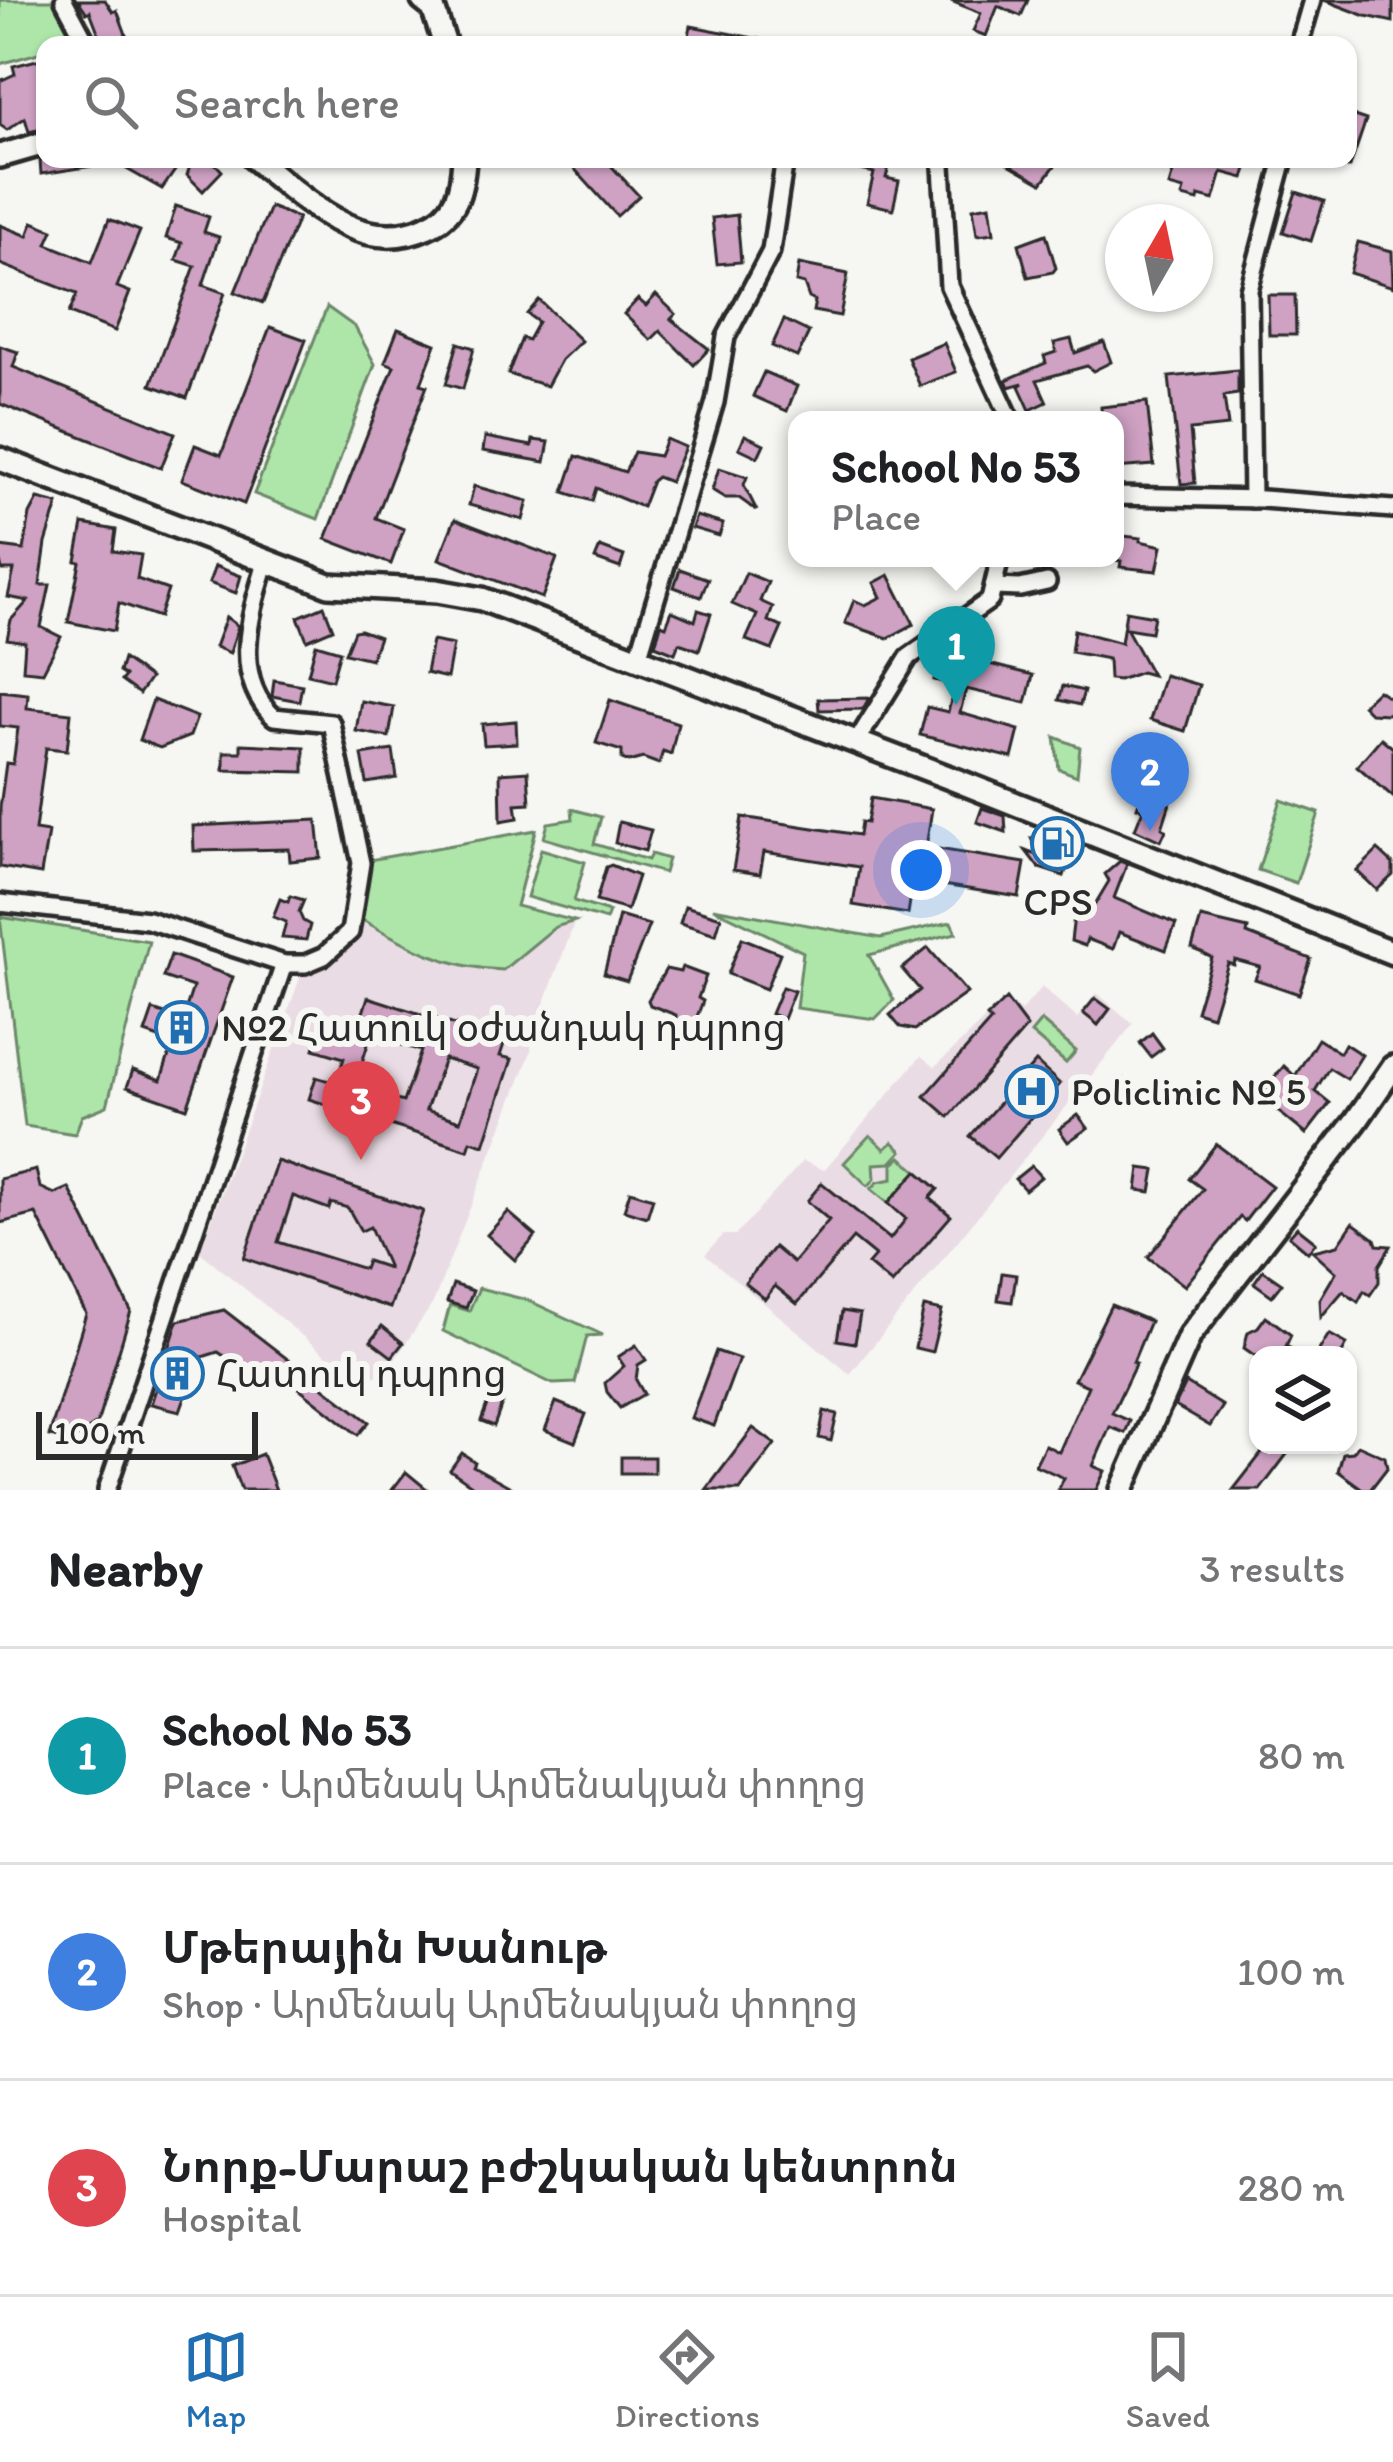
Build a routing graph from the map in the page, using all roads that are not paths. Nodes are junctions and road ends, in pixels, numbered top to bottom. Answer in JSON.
{"nodes":[{"id":1,"x":64,"y":0,"type":"edge"},
{"id":2,"x":423,"y":0,"type":"edge"},
{"id":3,"x":1312,"y":0,"type":"edge"},
{"id":4,"x":83,"y":36,"type":"edge"},
{"id":5,"x":442,"y":36,"type":"edge"},
{"id":6,"x":1302,"y":36,"type":"edge"},
{"id":7,"x":36,"y":146,"type":"edge"},
{"id":8,"x":0,"y":156,"type":"edge"},
{"id":9,"x":266,"y":168,"type":"edge"},
{"id":10,"x":464,"y":168,"type":"edge"},
{"id":11,"x":784,"y":168,"type":"edge"},
{"id":12,"x":942,"y":168,"type":"edge"},
{"id":13,"x":1283,"y":168,"type":"edge"},
{"id":14,"x":1007,"y":411,"type":"edge"},
{"id":15,"x":0,"y":459,"type":"edge"},
{"id":16,"x":1124,"y":496,"type":"edge"},
{"id":17,"x":1252,"y":499,"type":"junction"},
{"id":18,"x":1393,"y":509,"type":"edge"},
{"id":19,"x":266,"y":562,"type":"junction"},
{"id":20,"x":998,"y":567,"type":"edge"},
{"id":21,"x":1047,"y":582,"type":"dead end"},
{"id":22,"x":994,"y":586,"type":"junction"},
{"id":23,"x":638,"y":658,"type":"junction"},
{"id":24,"x":857,"y":742,"type":"junction"},
{"id":25,"x":0,"y":903,"type":"edge"},
{"id":26,"x":1393,"y":953,"type":"edge"},
{"id":27,"x":284,"y":964,"type":"junction"},
{"id":28,"x":1393,"y":1067,"type":"edge"},
{"id":29,"x":107,"y":1490,"type":"edge"},
{"id":30,"x":1122,"y":1490,"type":"edge"}],
"edges":[{"from":1,"to":4,"type":"street"},
{"from":2,"to":5,"type":"main road"},
{"from":3,"to":6,"type":"street"},
{"from":7,"to":8,"type":"main road"},
{"from":9,"to":10,"type":"main road"},
{"from":11,"to":23,"type":"street"},
{"from":12,"to":14,"type":"street"},
{"from":13,"to":17,"type":"street"},
{"from":15,"to":19,"type":"main road"},
{"from":16,"to":17,"type":"street"},
{"from":17,"to":18,"type":"street"},
{"from":19,"to":23,"type":"main road"},
{"from":19,"to":27,"type":"street"},
{"from":20,"to":22,"type":"street"},
{"from":21,"to":22,"type":"street"},
{"from":22,"to":24,"type":"street"},
{"from":23,"to":24,"type":"main road"},
{"from":24,"to":26,"type":"main road"},
{"from":25,"to":27,"type":"street"},
{"from":27,"to":29,"type":"street"},
{"from":28,"to":30,"type":"main road"}]}
